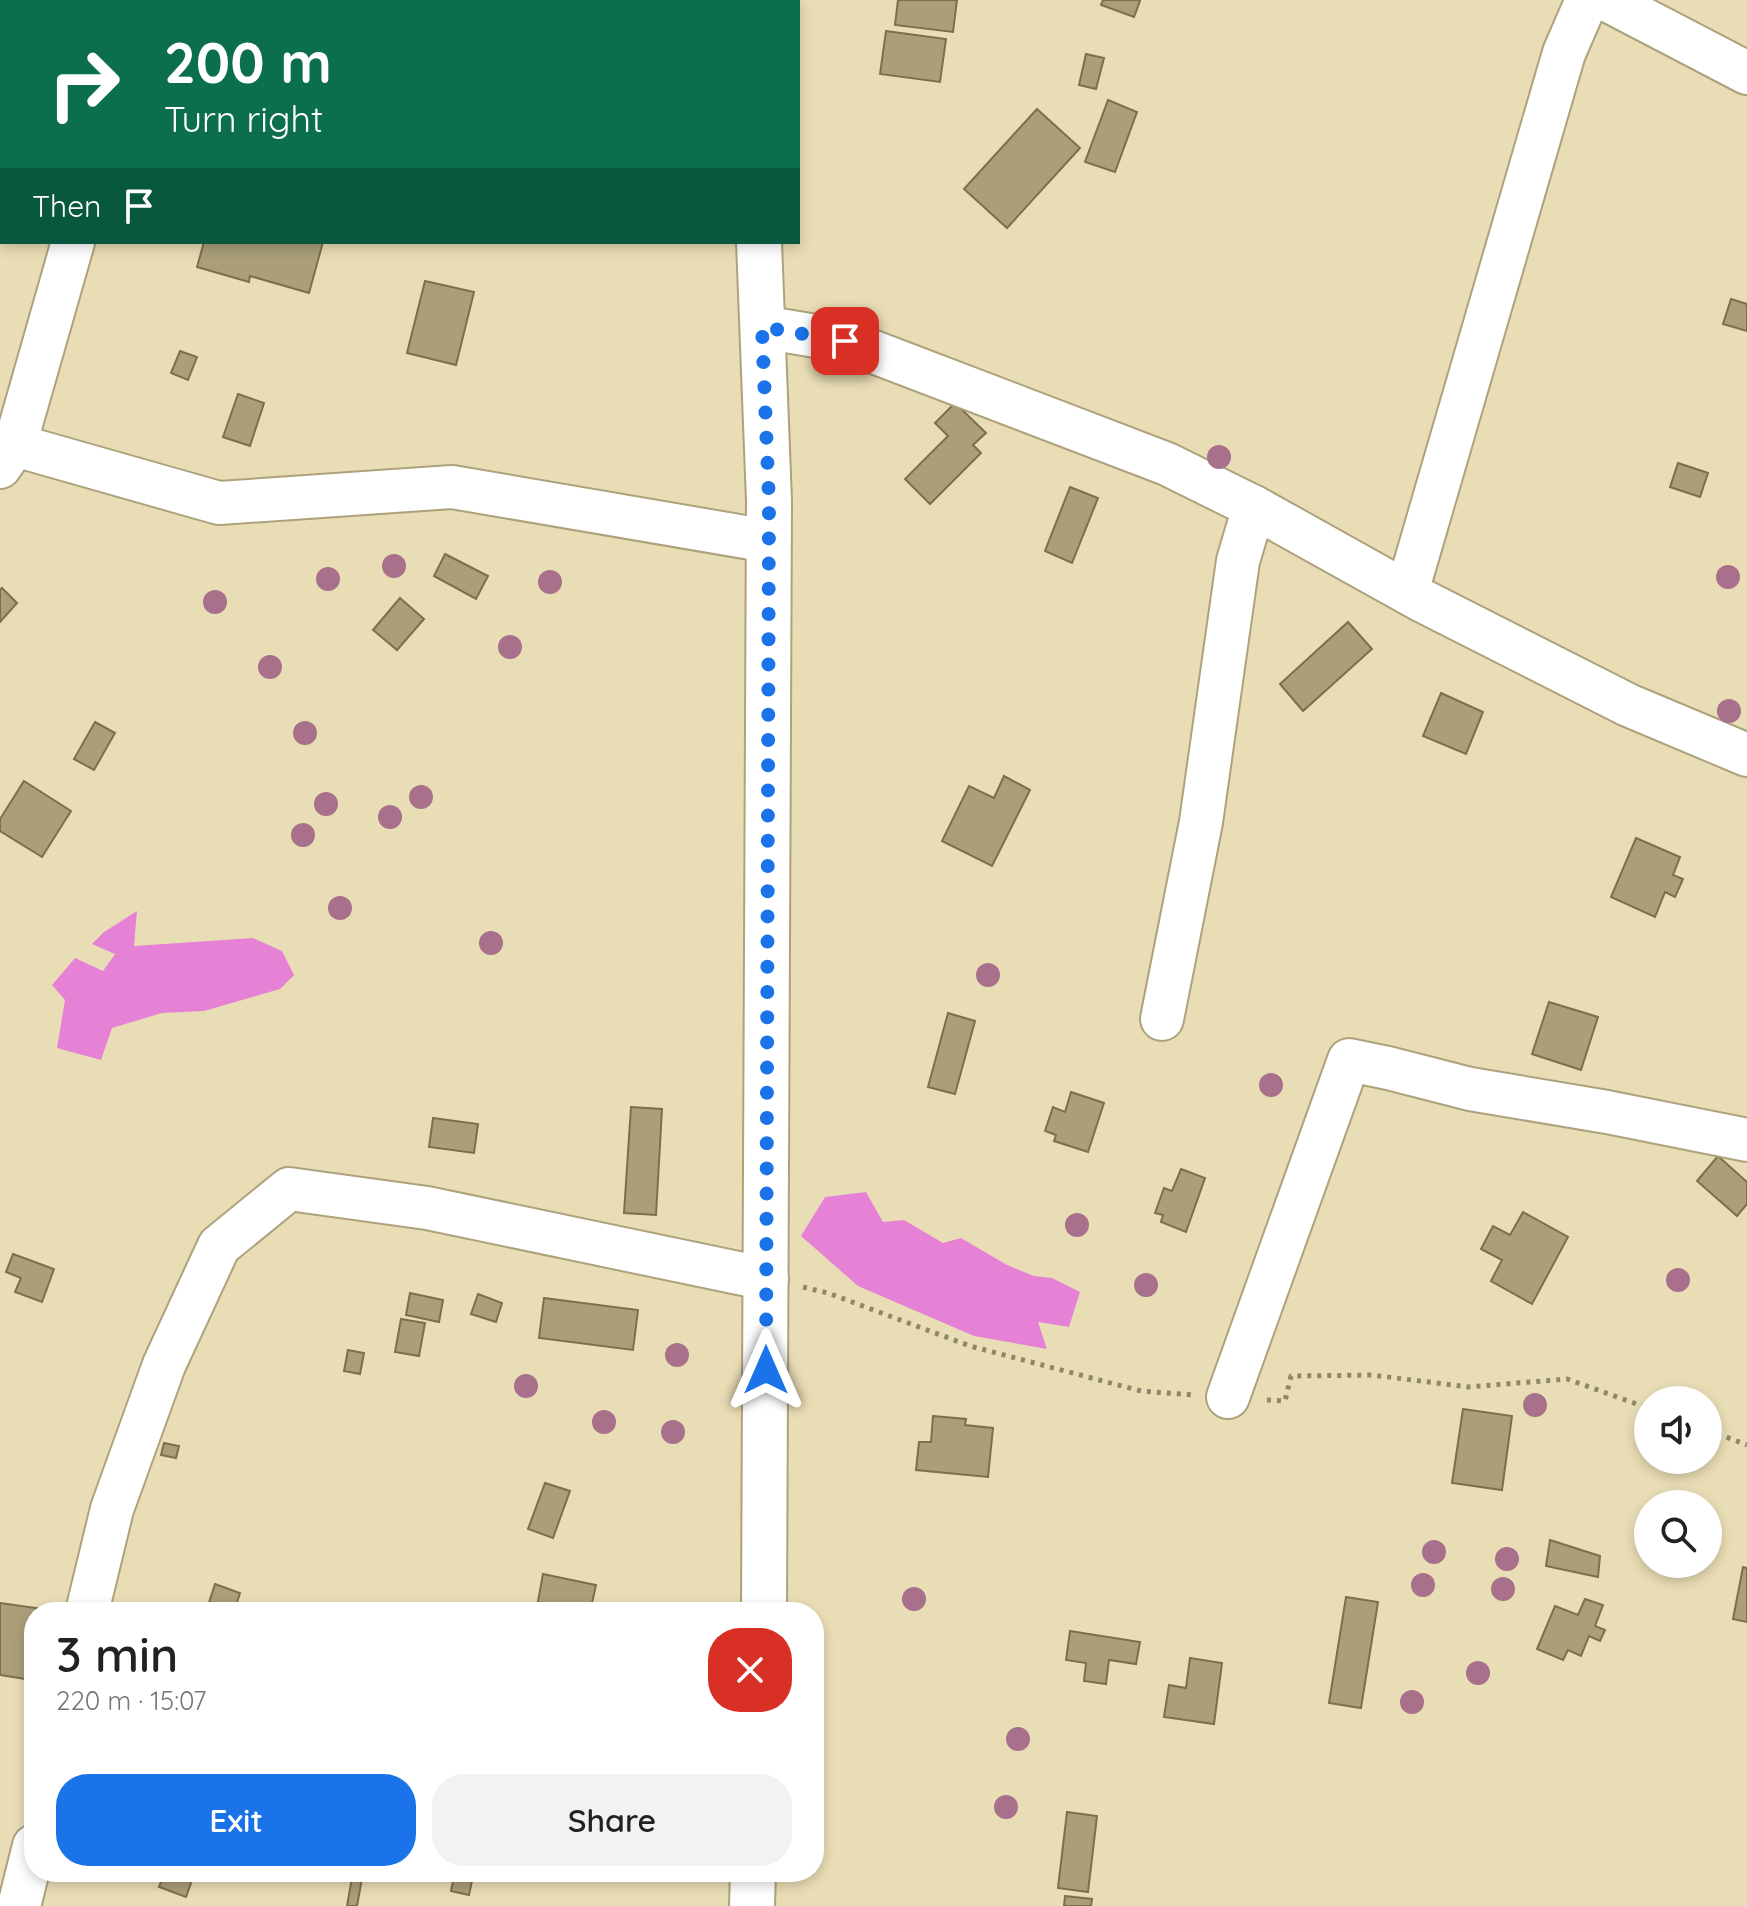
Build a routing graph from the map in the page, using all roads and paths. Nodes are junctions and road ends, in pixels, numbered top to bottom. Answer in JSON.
{"nodes":[{"id":1,"x":1587,"y":0,"type":"edge"},
{"id":2,"x":1607,"y":0,"type":"edge"},
{"id":3,"x":1747,"y":73,"type":"edge"},
{"id":4,"x":72,"y":244,"type":"edge"},
{"id":5,"x":759,"y":244,"type":"edge"},
{"id":6,"x":762,"y":327,"type":"junction"},
{"id":7,"x":8,"y":456,"type":"edge"},
{"id":8,"x":1254,"y":507,"type":"junction"},
{"id":9,"x":768,"y":541,"type":"junction"},
{"id":10,"x":1407,"y":592,"type":"junction"},
{"id":11,"x":1747,"y":755,"type":"edge"},
{"id":12,"x":1162,"y":1019,"type":"dead end"},
{"id":13,"x":1747,"y":1140,"type":"edge"},
{"id":14,"x":767,"y":1279,"type":"junction"},
{"id":15,"x":1228,"y":1397,"type":"junction"},
{"id":16,"x":1634,"y":1403,"type":"edge"},
{"id":17,"x":1722,"y":1435,"type":"edge"},
{"id":18,"x":1747,"y":1445,"type":"edge"},
{"id":19,"x":89,"y":1602,"type":"edge"},
{"id":20,"x":764,"y":1602,"type":"edge"},
{"id":21,"x":25,"y":1882,"type":"edge"},
{"id":22,"x":753,"y":1882,"type":"edge"},
{"id":23,"x":19,"y":1906,"type":"edge"},
{"id":24,"x":752,"y":1906,"type":"edge"}],
"edges":[{"from":1,"to":10,"type":"street"},
{"from":2,"to":3,"type":"street"},
{"from":4,"to":7,"type":"street"},
{"from":5,"to":6,"type":"main road"},
{"from":6,"to":8,"type":"street"},
{"from":6,"to":9,"type":"main road"},
{"from":7,"to":9,"type":"street"},
{"from":8,"to":10,"type":"street"},
{"from":8,"to":12,"type":"street"},
{"from":9,"to":14,"type":"main road"},
{"from":10,"to":11,"type":"street"},
{"from":13,"to":15,"type":"street"},
{"from":14,"to":15,"type":"path"},
{"from":14,"to":19,"type":"street"},
{"from":14,"to":20,"type":"main road"},
{"from":15,"to":16,"type":"path"},
{"from":17,"to":18,"type":"path"},
{"from":21,"to":23,"type":"street"},
{"from":22,"to":24,"type":"main road"}]}
